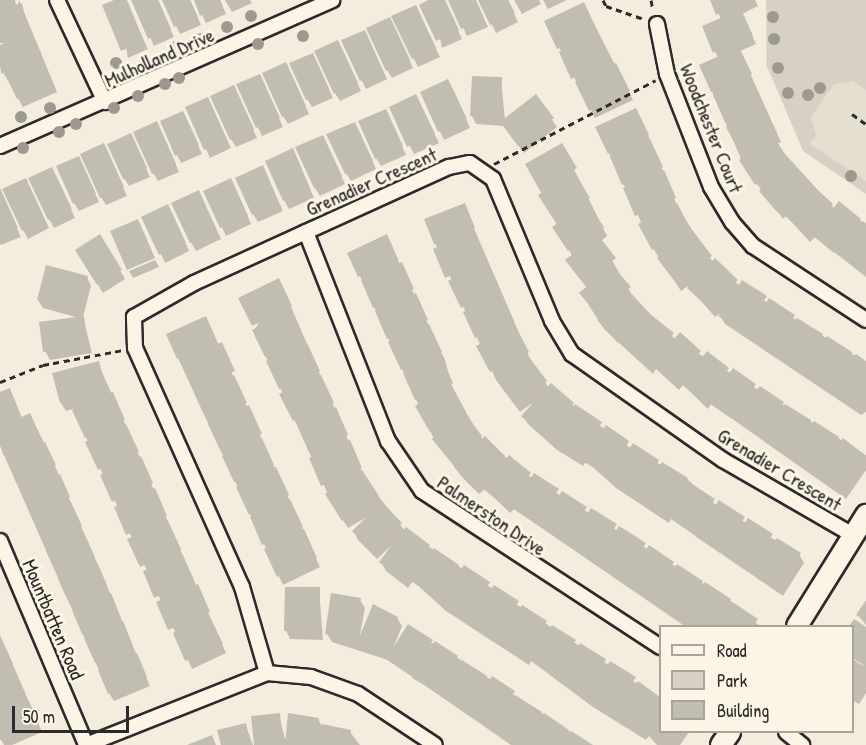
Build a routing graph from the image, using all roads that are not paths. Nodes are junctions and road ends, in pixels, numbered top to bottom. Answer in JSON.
{"nodes":[{"id":1,"x":57,"y":0,"type":"edge"},
{"id":2,"x":325,"y":2,"type":"edge"},
{"id":3,"x":657,"y":24,"type":"road end"},
{"id":4,"x":105,"y":102,"type":"junction"},
{"id":5,"x":0,"y":146,"type":"edge"},
{"id":6,"x":306,"y":232,"type":"junction"},
{"id":7,"x":866,"y":320,"type":"edge"},
{"id":8,"x":866,"y":515,"type":"edge"},
{"id":9,"x":853,"y":535,"type":"junction"},
{"id":10,"x":0,"y":541,"type":"edge"},
{"id":11,"x":799,"y":625,"type":"edge"},
{"id":12,"x":659,"y":646,"type":"edge"},
{"id":13,"x":267,"y":673,"type":"junction"},
{"id":14,"x":787,"y":733,"type":"edge"},
{"id":15,"x":86,"y":745,"type":"edge"},
{"id":16,"x":435,"y":745,"type":"edge"},
{"id":17,"x":802,"y":745,"type":"edge"}],
"edges":[{"from":1,"to":4,"type":"street"},
{"from":2,"to":4,"type":"street","name":"Mulholland Drive"},
{"from":3,"to":7,"type":"street","name":"Woodchester Court"},
{"from":4,"to":5,"type":"street","name":"Mulholland Drive"},
{"from":6,"to":9,"type":"street","name":"Grenadier Crescent"},
{"from":6,"to":12,"type":"street","name":"Palmerston Drive"},
{"from":6,"to":13,"type":"street","name":"Grenadier Crescent"},
{"from":8,"to":9,"type":"street"},
{"from":9,"to":11,"type":"street"},
{"from":10,"to":15,"type":"street","name":"Mountbatten Road"},
{"from":13,"to":15,"type":"street"},
{"from":13,"to":16,"type":"street"},
{"from":14,"to":17,"type":"street"}]}
